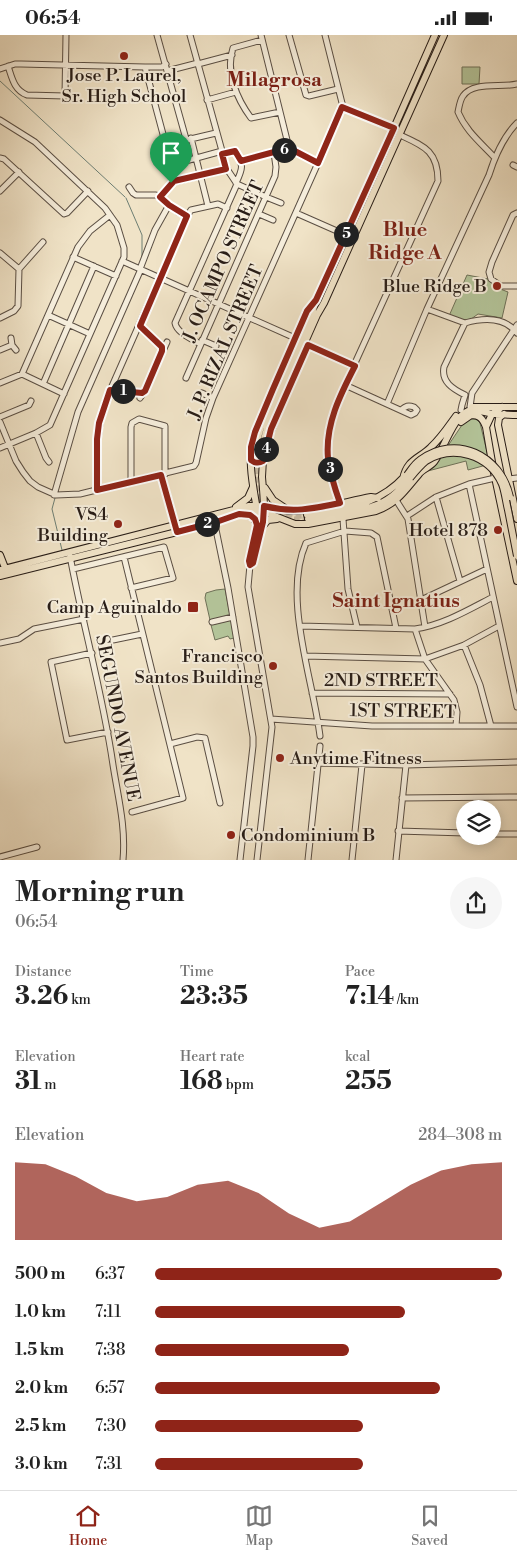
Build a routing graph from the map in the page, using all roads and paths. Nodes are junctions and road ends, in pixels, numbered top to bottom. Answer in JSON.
{"nodes":[{"id":1,"x":66,"y":35,"type":"edge"},
{"id":2,"x":158,"y":35,"type":"edge"},
{"id":3,"x":190,"y":35,"type":"edge"},
{"id":4,"x":289,"y":35,"type":"edge"},
{"id":5,"x":325,"y":35,"type":"edge"},
{"id":6,"x":435,"y":35,"type":"edge"},
{"id":7,"x":444,"y":35,"type":"edge"},
{"id":8,"x":261,"y":38,"type":"edge"},
{"id":9,"x":232,"y":55,"type":"junction"},
{"id":10,"x":198,"y":63,"type":"junction"},
{"id":11,"x":65,"y":65,"type":"junction"},
{"id":12,"x":166,"y":65,"type":"junction"},
{"id":13,"x":8,"y":66,"type":"junction"},
{"id":14,"x":146,"y":67,"type":"junction"},
{"id":15,"x":0,"y":69,"type":"edge"},
{"id":16,"x":167,"y":71,"type":"junction"},
{"id":17,"x":517,"y":84,"type":"edge"},
{"id":18,"x":338,"y":89,"type":"junction"},
{"id":19,"x":236,"y":92,"type":"junction"},
{"id":20,"x":207,"y":100,"type":"junction"},
{"id":21,"x":342,"y":107,"type":"junction"},
{"id":22,"x":280,"y":112,"type":"junction"},
{"id":23,"x":0,"y":120,"type":"edge"},
{"id":24,"x":517,"y":123,"type":"edge"},
{"id":25,"x":394,"y":128,"type":"junction"},
{"id":26,"x":216,"y":133,"type":"junction"},
{"id":27,"x":400,"y":135,"type":"junction"},
{"id":28,"x":188,"y":139,"type":"junction"},
{"id":29,"x":166,"y":145,"type":"junction"},
{"id":30,"x":289,"y":148,"type":"junction"},
{"id":31,"x":222,"y":153,"type":"junction"},
{"id":32,"x":274,"y":153,"type":"junction"},
{"id":33,"x":0,"y":158,"type":"edge"},
{"id":34,"x":196,"y":158,"type":"junction"},
{"id":35,"x":495,"y":158,"type":"junction"},
{"id":36,"x":241,"y":161,"type":"junction"},
{"id":37,"x":318,"y":163,"type":"junction"},
{"id":38,"x":171,"y":165,"type":"junction"},
{"id":39,"x":226,"y":169,"type":"junction"},
{"id":40,"x":18,"y":172,"type":"junction"},
{"id":41,"x":200,"y":175,"type":"junction"},
{"id":42,"x":174,"y":181,"type":"junction"},
{"id":43,"x":237,"y":184,"type":"junction"},
{"id":44,"x":129,"y":187,"type":"dead end"},
{"id":45,"x":0,"y":191,"type":"edge"},
{"id":46,"x":88,"y":191,"type":"junction"},
{"id":47,"x":160,"y":197,"type":"junction"},
{"id":48,"x":266,"y":197,"type":"junction"},
{"id":49,"x":281,"y":203,"type":"dead end"},
{"id":50,"x":169,"y":205,"type":"junction"},
{"id":51,"x":208,"y":206,"type":"junction"},
{"id":52,"x":226,"y":208,"type":"junction"},
{"id":53,"x":296,"y":213,"type":"junction"},
{"id":54,"x":517,"y":213,"type":"edge"},
{"id":55,"x":259,"y":214,"type":"junction"},
{"id":56,"x":110,"y":215,"type":"junction"},
{"id":57,"x":187,"y":216,"type":"junction"},
{"id":58,"x":273,"y":220,"type":"dead end"},
{"id":59,"x":346,"y":235,"type":"junction"},
{"id":60,"x":42,"y":242,"type":"dead end"},
{"id":61,"x":0,"y":253,"type":"edge"},
{"id":62,"x":73,"y":257,"type":"junction"},
{"id":63,"x":122,"y":261,"type":"junction"},
{"id":64,"x":94,"y":266,"type":"junction"},
{"id":65,"x":19,"y":269,"type":"junction"},
{"id":66,"x":140,"y":269,"type":"junction"},
{"id":67,"x":116,"y":276,"type":"junction"},
{"id":68,"x":160,"y":278,"type":"junction"},
{"id":69,"x":517,"y":286,"type":"edge"},
{"id":70,"x":190,"y":291,"type":"junction"},
{"id":71,"x":316,"y":300,"type":"junction"},
{"id":72,"x":324,"y":303,"type":"junction"},
{"id":73,"x":218,"y":304,"type":"junction"},
{"id":74,"x":427,"y":309,"type":"junction"},
{"id":75,"x":48,"y":315,"type":"junction"},
{"id":76,"x":249,"y":317,"type":"junction"},
{"id":77,"x":0,"y":318,"type":"edge"},
{"id":78,"x":465,"y":323,"type":"junction"},
{"id":79,"x":69,"y":324,"type":"junction"},
{"id":80,"x":140,"y":326,"type":"junction"},
{"id":81,"x":516,"y":329,"type":"edge"},
{"id":82,"x":90,"y":334,"type":"junction"},
{"id":83,"x":11,"y":338,"type":"dead end"},
{"id":84,"x":295,"y":338,"type":"junction"},
{"id":85,"x":166,"y":342,"type":"dead end"},
{"id":86,"x":201,"y":342,"type":"junction"},
{"id":87,"x":12,"y":345,"type":"junction"},
{"id":88,"x":308,"y":345,"type":"junction"},
{"id":89,"x":216,"y":346,"type":"dead end"},
{"id":90,"x":163,"y":349,"type":"junction"},
{"id":91,"x":0,"y":350,"type":"edge"},
{"id":92,"x":16,"y":350,"type":"dead end"},
{"id":93,"x":355,"y":366,"type":"junction"},
{"id":94,"x":22,"y":374,"type":"junction"},
{"id":95,"x":186,"y":378,"type":"dead end"},
{"id":96,"x":0,"y":383,"type":"edge"},
{"id":97,"x":43,"y":384,"type":"junction"},
{"id":98,"x":345,"y":385,"type":"junction"},
{"id":99,"x":110,"y":390,"type":"junction"},
{"id":100,"x":202,"y":393,"type":"dead end"},
{"id":101,"x":472,"y":393,"type":"junction"},
{"id":102,"x":64,"y":394,"type":"junction"},
{"id":103,"x":465,"y":395,"type":"junction"},
{"id":104,"x":213,"y":398,"type":"junction"},
{"id":105,"x":31,"y":401,"type":"dead end"},
{"id":106,"x":387,"y":404,"type":"junction"},
{"id":107,"x":470,"y":407,"type":"junction"},
{"id":108,"x":502,"y":407,"type":"junction"},
{"id":109,"x":517,"y":407,"type":"edge"},
{"id":110,"x":401,"y":410,"type":"dead end"},
{"id":111,"x":461,"y":410,"type":"junction"},
{"id":112,"x":492,"y":413,"type":"junction"},
{"id":113,"x":504,"y":414,"type":"junction"},
{"id":114,"x":517,"y":415,"type":"edge"},
{"id":115,"x":0,"y":417,"type":"edge"},
{"id":116,"x":0,"y":422,"type":"edge"},
{"id":117,"x":486,"y":427,"type":"junction"},
{"id":118,"x":36,"y":433,"type":"junction"},
{"id":119,"x":9,"y":444,"type":"junction"},
{"id":120,"x":444,"y":446,"type":"junction"},
{"id":121,"x":0,"y":449,"type":"edge"},
{"id":122,"x":505,"y":459,"type":"junction"},
{"id":123,"x":491,"y":460,"type":"junction"},
{"id":124,"x":49,"y":462,"type":"dead end"},
{"id":125,"x":251,"y":463,"type":"junction"},
{"id":126,"x":263,"y":464,"type":"junction"},
{"id":127,"x":493,"y":469,"type":"junction"},
{"id":128,"x":163,"y":474,"type":"junction"},
{"id":129,"x":406,"y":477,"type":"junction"},
{"id":130,"x":495,"y":478,"type":"junction"},
{"id":131,"x":517,"y":478,"type":"edge"},
{"id":132,"x":509,"y":479,"type":"junction"},
{"id":133,"x":262,"y":480,"type":"junction"},
{"id":134,"x":485,"y":480,"type":"junction"},
{"id":135,"x":131,"y":482,"type":"junction"},
{"id":136,"x":469,"y":484,"type":"junction"},
{"id":137,"x":253,"y":485,"type":"junction"},
{"id":138,"x":97,"y":490,"type":"junction"},
{"id":139,"x":54,"y":495,"type":"junction"},
{"id":140,"x":436,"y":497,"type":"junction"},
{"id":141,"x":378,"y":498,"type":"junction"},
{"id":142,"x":396,"y":500,"type":"junction"},
{"id":143,"x":340,"y":503,"type":"junction"},
{"id":144,"x":261,"y":509,"type":"junction"},
{"id":145,"x":231,"y":510,"type":"junction"},
{"id":146,"x":299,"y":510,"type":"junction"},
{"id":147,"x":241,"y":513,"type":"junction"},
{"id":148,"x":407,"y":517,"type":"junction"},
{"id":149,"x":516,"y":517,"type":"edge"},
{"id":150,"x":503,"y":518,"type":"junction"},
{"id":151,"x":214,"y":519,"type":"junction"},
{"id":152,"x":343,"y":519,"type":"dead end"},
{"id":153,"x":285,"y":520,"type":"junction"},
{"id":154,"x":175,"y":525,"type":"junction"},
{"id":155,"x":259,"y":526,"type":"junction"},
{"id":156,"x":345,"y":531,"type":"junction"},
{"id":157,"x":177,"y":532,"type":"junction"},
{"id":158,"x":517,"y":535,"type":"edge"},
{"id":159,"x":0,"y":555,"type":"edge"},
{"id":160,"x":70,"y":556,"type":"junction"},
{"id":161,"x":517,"y":556,"type":"edge"},
{"id":162,"x":124,"y":557,"type":"junction"},
{"id":163,"x":73,"y":569,"type":"junction"},
{"id":164,"x":487,"y":569,"type":"junction"},
{"id":165,"x":4,"y":571,"type":"edge"},
{"id":166,"x":0,"y":576,"type":"edge"},
{"id":167,"x":460,"y":581,"type":"junction"},
{"id":168,"x":517,"y":581,"type":"edge"},
{"id":169,"x":131,"y":588,"type":"junction"},
{"id":170,"x":493,"y":597,"type":"junction"},
{"id":171,"x":420,"y":600,"type":"junction"},
{"id":172,"x":233,"y":617,"type":"junction"},
{"id":173,"x":84,"y":619,"type":"junction"},
{"id":174,"x":212,"y":622,"type":"dead end"},
{"id":175,"x":300,"y":626,"type":"junction"},
{"id":176,"x":499,"y":626,"type":"junction"},
{"id":177,"x":357,"y":627,"type":"junction"},
{"id":178,"x":425,"y":627,"type":"junction"},
{"id":179,"x":396,"y":628,"type":"junction"},
{"id":180,"x":415,"y":629,"type":"junction"},
{"id":181,"x":142,"y":634,"type":"junction"},
{"id":182,"x":114,"y":641,"type":"dead end"},
{"id":183,"x":0,"y":643,"type":"edge"},
{"id":184,"x":464,"y":645,"type":"junction"},
{"id":185,"x":92,"y":653,"type":"junction"},
{"id":186,"x":305,"y":656,"type":"junction"},
{"id":187,"x":426,"y":659,"type":"junction"},
{"id":188,"x":312,"y":693,"type":"junction"},
{"id":189,"x":450,"y":694,"type":"junction"},
{"id":190,"x":517,"y":707,"type":"edge"},
{"id":191,"x":271,"y":721,"type":"junction"},
{"id":192,"x":318,"y":723,"type":"junction"},
{"id":193,"x":456,"y":726,"type":"junction"},
{"id":194,"x":491,"y":726,"type":"junction"},
{"id":195,"x":517,"y":726,"type":"edge"},
{"id":196,"x":108,"y":732,"type":"junction"},
{"id":197,"x":320,"y":736,"type":"dead end"},
{"id":198,"x":170,"y":744,"type":"junction"},
{"id":199,"x":320,"y":746,"type":"dead end"},
{"id":200,"x":517,"y":762,"type":"edge"},
{"id":201,"x":318,"y":763,"type":"junction"},
{"id":202,"x":362,"y":765,"type":"junction"},
{"id":203,"x":406,"y":765,"type":"junction"},
{"id":204,"x":517,"y":797,"type":"edge"},
{"id":205,"x":402,"y":798,"type":"junction"},
{"id":206,"x":220,"y":803,"type":"dead end"},
{"id":207,"x":132,"y":812,"type":"dead end"},
{"id":208,"x":398,"y":831,"type":"junction"},
{"id":209,"x":456,"y":833,"type":"edge"},
{"id":210,"x":501,"y":834,"type":"edge"},
{"id":211,"x":517,"y":834,"type":"edge"},
{"id":212,"x":37,"y":847,"type":"dead end"},
{"id":213,"x":0,"y":857,"type":"edge"},
{"id":214,"x":123,"y":860,"type":"edge"},
{"id":215,"x":240,"y":860,"type":"edge"},
{"id":216,"x":257,"y":860,"type":"edge"},
{"id":217,"x":308,"y":860,"type":"edge"},
{"id":218,"x":352,"y":860,"type":"edge"},
{"id":219,"x":396,"y":860,"type":"edge"}],
"edges":[{"from":1,"to":11,"type":"street"},
{"from":2,"to":12,"type":"street"},
{"from":3,"to":10,"type":"street"},
{"from":4,"to":18,"type":"street"},
{"from":5,"to":18,"type":"street"},
{"from":6,"to":25,"type":"main road"},
{"from":7,"to":27,"type":"main road"},
{"from":8,"to":9,"type":"street"},
{"from":8,"to":22,"type":"street"},
{"from":9,"to":10,"type":"street"},
{"from":9,"to":19,"type":"street"},
{"from":10,"to":16,"type":"street"},
{"from":10,"to":20,"type":"street"},
{"from":11,"to":13,"type":"street"},
{"from":11,"to":13,"type":"street"},
{"from":11,"to":14,"type":"street"},
{"from":12,"to":14,"type":"street"},
{"from":12,"to":16,"type":"street"},
{"from":13,"to":15,"type":"street"},
{"from":14,"to":29,"type":"street"},
{"from":16,"to":28,"type":"street"},
{"from":17,"to":35,"type":"street"},
{"from":18,"to":21,"type":"street"},
{"from":19,"to":20,"type":"street"},
{"from":19,"to":22,"type":"street"},
{"from":20,"to":26,"type":"street"},
{"from":21,"to":25,"type":"street"},
{"from":21,"to":37,"type":"street","name":"J. P. RIZAL STREET"},
{"from":22,"to":30,"type":"street"},
{"from":23,"to":46,"type":"street"},
{"from":24,"to":35,"type":"street"},
{"from":25,"to":59,"type":"main road"},
{"from":26,"to":28,"type":"street"},
{"from":26,"to":31,"type":"street"},
{"from":27,"to":72,"type":"main road"},
{"from":27,"to":93,"type":"street"},
{"from":28,"to":29,"type":"street"},
{"from":28,"to":34,"type":"street"},
{"from":29,"to":38,"type":"street"},
{"from":30,"to":32,"type":"street"},
{"from":30,"to":37,"type":"street"},
{"from":31,"to":34,"type":"street"},
{"from":31,"to":36,"type":"street"},
{"from":31,"to":39,"type":"street"},
{"from":32,"to":36,"type":"street"},
{"from":32,"to":48,"type":"street","name":"J. OCAMPO STREET"},
{"from":33,"to":40,"type":"street"},
{"from":34,"to":38,"type":"street"},
{"from":34,"to":41,"type":"street"},
{"from":35,"to":74,"type":"street"},
{"from":36,"to":43,"type":"street"},
{"from":37,"to":53,"type":"street","name":"J. P. RIZAL STREET"},
{"from":38,"to":42,"type":"street"},
{"from":39,"to":41,"type":"street"},
{"from":39,"to":43,"type":"street"},
{"from":40,"to":45,"type":"street"},
{"from":40,"to":46,"type":"street"},
{"from":41,"to":42,"type":"street"},
{"from":41,"to":51,"type":"street"},
{"from":42,"to":47,"type":"street"},
{"from":43,"to":48,"type":"street"},
{"from":43,"to":52,"type":"street"},
{"from":44,"to":47,"type":"street"},
{"from":46,"to":56,"type":"street"},
{"from":47,"to":50,"type":"street"},
{"from":48,"to":49,"type":"street"},
{"from":48,"to":55,"type":"street","name":"J. OCAMPO STREET"},
{"from":50,"to":57,"type":"street"},
{"from":50,"to":66,"type":"street"},
{"from":51,"to":52,"type":"street"},
{"from":51,"to":57,"type":"street"},
{"from":52,"to":70,"type":"street"},
{"from":53,"to":59,"type":"street"},
{"from":53,"to":76,"type":"street","name":"J. P. RIZAL STREET"},
{"from":54,"to":69,"type":"street"},
{"from":55,"to":58,"type":"street"},
{"from":55,"to":73,"type":"street","name":"J. OCAMPO STREET"},
{"from":56,"to":62,"type":"street"},
{"from":56,"to":63,"type":"street"},
{"from":57,"to":68,"type":"street"},
{"from":59,"to":71,"type":"main road"},
{"from":60,"to":65,"type":"street"},
{"from":61,"to":65,"type":"street"},
{"from":62,"to":64,"type":"street"},
{"from":62,"to":75,"type":"street"},
{"from":63,"to":66,"type":"street"},
{"from":63,"to":67,"type":"street"},
{"from":64,"to":67,"type":"street"},
{"from":64,"to":79,"type":"street"},
{"from":65,"to":77,"type":"street"},
{"from":66,"to":68,"type":"street"},
{"from":66,"to":139,"type":"street"},
{"from":67,"to":82,"type":"street"},
{"from":68,"to":70,"type":"street"},
{"from":68,"to":80,"type":"street"},
{"from":70,"to":73,"type":"street"},
{"from":70,"to":86,"type":"street"},
{"from":71,"to":72,"type":"main road"},
{"from":71,"to":84,"type":"main road"},
{"from":72,"to":88,"type":"main road"},
{"from":73,"to":76,"type":"street"},
{"from":73,"to":86,"type":"street","name":"J. OCAMPO STREET"},
{"from":74,"to":78,"type":"street"},
{"from":74,"to":106,"type":"street"},
{"from":75,"to":79,"type":"street"},
{"from":75,"to":94,"type":"street"},
{"from":76,"to":84,"type":"street"},
{"from":76,"to":104,"type":"street","name":"J. P. RIZAL STREET"},
{"from":78,"to":81,"type":"street"},
{"from":78,"to":103,"type":"street"},
{"from":79,"to":82,"type":"street"},
{"from":79,"to":97,"type":"street"},
{"from":80,"to":90,"type":"street"},
{"from":80,"to":99,"type":"street"},
{"from":81,"to":101,"type":"street"},
{"from":82,"to":102,"type":"street"},
{"from":83,"to":87,"type":"street"},
{"from":84,"to":125,"type":"main road"},
{"from":85,"to":90,"type":"street"},
{"from":86,"to":89,"type":"street"},
{"from":86,"to":95,"type":"street","name":"J. OCAMPO STREET"},
{"from":87,"to":91,"type":"street"},
{"from":87,"to":92,"type":"street"},
{"from":88,"to":93,"type":"street"},
{"from":88,"to":126,"type":"main road"},
{"from":90,"to":99,"type":"street"},
{"from":93,"to":98,"type":"street"},
{"from":94,"to":96,"type":"street"},
{"from":94,"to":97,"type":"street"},
{"from":97,"to":102,"type":"street"},
{"from":98,"to":106,"type":"street"},
{"from":98,"to":143,"type":"street"},
{"from":99,"to":138,"type":"street"},
{"from":100,"to":104,"type":"street"},
{"from":101,"to":103,"type":"street"},
{"from":101,"to":107,"type":"street"},
{"from":102,"to":118,"type":"street"},
{"from":103,"to":111,"type":"street"},
{"from":104,"to":128,"type":"street","name":"J. P. RIZAL STREET"},
{"from":105,"to":115,"type":"street"},
{"from":106,"to":110,"type":"street"},
{"from":107,"to":108,"type":"main road"},
{"from":107,"to":111,"type":"main road"},
{"from":108,"to":109,"type":"main road"},
{"from":108,"to":112,"type":"main road"},
{"from":111,"to":129,"type":"main road"},
{"from":112,"to":113,"type":"main road"},
{"from":112,"to":117,"type":"main road"},
{"from":112,"to":120,"type":"main road"},
{"from":113,"to":114,"type":"main road"},
{"from":113,"to":122,"type":"main road"},
{"from":116,"to":119,"type":"street"},
{"from":117,"to":120,"type":"main road"},
{"from":117,"to":123,"type":"main road"},
{"from":118,"to":119,"type":"street"},
{"from":118,"to":124,"type":"street"},
{"from":119,"to":121,"type":"street"},
{"from":119,"to":139,"type":"street"},
{"from":120,"to":142,"type":"main road"},
{"from":122,"to":123,"type":"main road"},
{"from":122,"to":132,"type":"main road"},
{"from":123,"to":127,"type":"main road"},
{"from":125,"to":126,"type":"main road"},
{"from":125,"to":137,"type":"main road"},
{"from":126,"to":133,"type":"main road"},
{"from":127,"to":130,"type":"main road"},
{"from":127,"to":134,"type":"street"},
{"from":128,"to":135,"type":"street","name":"J. P. RIZAL STREET"},
{"from":128,"to":135,"type":"street"},
{"from":128,"to":154,"type":"street"},
{"from":129,"to":141,"type":"main road"},
{"from":129,"to":141,"type":"main road"},
{"from":129,"to":158,"type":"main road","bridge":true},
{"from":129,"to":161,"type":"main road","bridge":true},
{"from":130,"to":134,"type":"street"},
{"from":130,"to":150,"type":"main road"},
{"from":131,"to":132,"type":"street"},
{"from":132,"to":149,"type":"main road"},
{"from":133,"to":144,"type":"main road"},
{"from":133,"to":146,"type":"main road"},
{"from":134,"to":136,"type":"street"},
{"from":135,"to":138,"type":"street","name":"J. P. RIZAL STREET"},
{"from":136,"to":140,"type":"street"},
{"from":136,"to":164,"type":"street"},
{"from":137,"to":144,"type":"main road"},
{"from":137,"to":145,"type":"main road"},
{"from":138,"to":139,"type":"street","name":"J. P. RIZAL STREET"},
{"from":140,"to":148,"type":"street"},
{"from":140,"to":167,"type":"street"},
{"from":141,"to":143,"type":"main road"},
{"from":142,"to":148,"type":"street"},
{"from":142,"to":153,"type":"main road"},
{"from":143,"to":146,"type":"main road"},
{"from":144,"to":145,"type":"main road"},
{"from":144,"to":146,"type":"main road"},
{"from":144,"to":147,"type":"main road"},
{"from":144,"to":153,"type":"main road"},
{"from":144,"to":155,"type":"street"},
{"from":145,"to":151,"type":"main road"},
{"from":147,"to":151,"type":"main road"},
{"from":147,"to":155,"type":"main road"},
{"from":148,"to":171,"type":"street"},
{"from":149,"to":150,"type":"main road"},
{"from":150,"to":168,"type":"main road"},
{"from":151,"to":154,"type":"main road"},
{"from":151,"to":157,"type":"main road"},
{"from":151,"to":172,"type":"street"},
{"from":152,"to":156,"type":"street"},
{"from":153,"to":155,"type":"main road"},
{"from":154,"to":157,"type":"street"},
{"from":154,"to":160,"type":"main road"},
{"from":155,"to":191,"type":"street"},
{"from":156,"to":175,"type":"street"},
{"from":156,"to":177,"type":"street"},
{"from":156,"to":179,"type":"street"},
{"from":157,"to":160,"type":"main road"},
{"from":159,"to":165,"type":"main road"},
{"from":160,"to":163,"type":"street","name":"SEGUNDO AVENUE"},
{"from":160,"to":165,"type":"main road"},
{"from":162,"to":163,"type":"street"},
{"from":162,"to":169,"type":"street"},
{"from":162,"to":169,"type":"street"},
{"from":163,"to":173,"type":"street","name":"SEGUNDO AVENUE"},
{"from":164,"to":167,"type":"street"},
{"from":164,"to":170,"type":"street"},
{"from":165,"to":166,"type":"main road"},
{"from":167,"to":171,"type":"street"},
{"from":169,"to":181,"type":"street"},
{"from":170,"to":176,"type":"street"},
{"from":170,"to":178,"type":"street"},
{"from":171,"to":178,"type":"street"},
{"from":172,"to":174,"type":"street"},
{"from":172,"to":215,"type":"street"},
{"from":173,"to":183,"type":"street"},
{"from":173,"to":185,"type":"street","name":"SEGUNDO AVENUE"},
{"from":175,"to":177,"type":"street"},
{"from":175,"to":186,"type":"street"},
{"from":176,"to":184,"type":"street"},
{"from":176,"to":190,"type":"street"},
{"from":177,"to":179,"type":"street"},
{"from":178,"to":180,"type":"street"},
{"from":179,"to":180,"type":"street"},
{"from":180,"to":187,"type":"street"},
{"from":181,"to":182,"type":"street"},
{"from":181,"to":198,"type":"street"},
{"from":184,"to":187,"type":"street"},
{"from":184,"to":194,"type":"street"},
{"from":185,"to":196,"type":"street","name":"SEGUNDO AVENUE"},
{"from":185,"to":196,"type":"street"},
{"from":186,"to":187,"type":"street"},
{"from":186,"to":188,"type":"street"},
{"from":187,"to":189,"type":"street"},
{"from":188,"to":189,"type":"street","name":"2ND STREET"},
{"from":188,"to":192,"type":"street"},
{"from":189,"to":193,"type":"street"},
{"from":191,"to":192,"type":"street","name":"1ST STREET"},
{"from":191,"to":216,"type":"street"},
{"from":192,"to":193,"type":"street","name":"1ST STREET"},
{"from":192,"to":197,"type":"street"},
{"from":193,"to":194,"type":"street","name":"1ST STREET"},
{"from":194,"to":195,"type":"street","name":"1ST STREET"},
{"from":196,"to":214,"type":"street","name":"SEGUNDO AVENUE"},
{"from":198,"to":206,"type":"street"},
{"from":198,"to":207,"type":"street"},
{"from":199,"to":201,"type":"street"},
{"from":200,"to":203,"type":"street"},
{"from":201,"to":202,"type":"street"},
{"from":201,"to":217,"type":"street"},
{"from":202,"to":203,"type":"street"},
{"from":202,"to":218,"type":"street"},
{"from":203,"to":205,"type":"street"},
{"from":204,"to":205,"type":"street"},
{"from":205,"to":208,"type":"street"},
{"from":208,"to":209,"type":"street"},
{"from":208,"to":219,"type":"street"},
{"from":210,"to":211,"type":"street"},
{"from":212,"to":213,"type":"street"}]}
